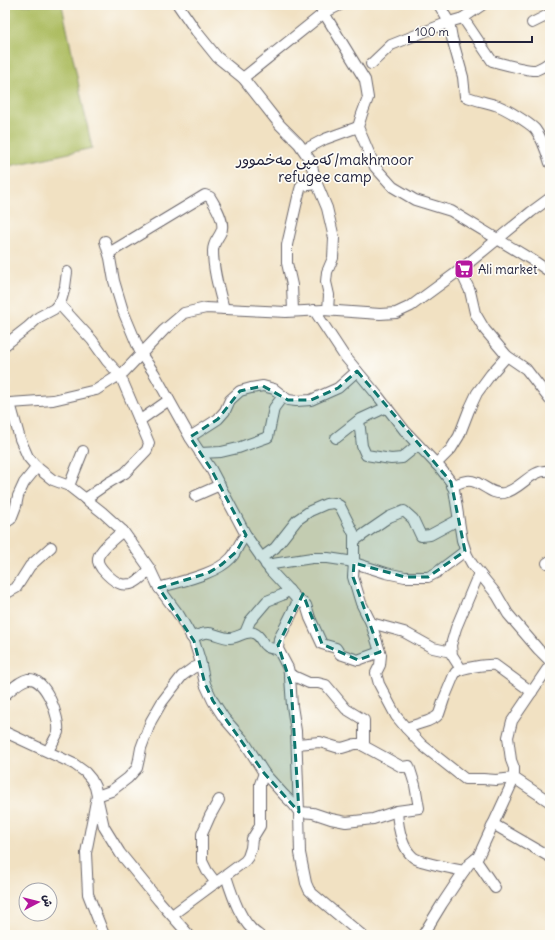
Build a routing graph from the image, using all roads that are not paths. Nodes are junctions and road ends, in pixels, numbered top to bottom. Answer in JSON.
{"nodes":[{"id":1,"x":178,"y":5,"type":"edge"},
{"id":2,"x":340,"y":5,"type":"edge"},
{"id":3,"x":439,"y":5,"type":"edge"},
{"id":4,"x":482,"y":5,"type":"edge"},
{"id":5,"x":321,"y":9,"type":"edge"},
{"id":6,"x":550,"y":14,"type":"edge"},
{"id":7,"x":463,"y":18,"type":"junction"},
{"id":8,"x":449,"y":22,"type":"junction"},
{"id":9,"x":532,"y":23,"type":"dead end"},
{"id":10,"x":550,"y":62,"type":"edge"},
{"id":11,"x":371,"y":64,"type":"dead end"},
{"id":12,"x":243,"y":78,"type":"junction"},
{"id":13,"x":358,"y":127,"type":"junction"},
{"id":14,"x":304,"y":150,"type":"junction"},
{"id":15,"x":550,"y":163,"type":"edge"},
{"id":16,"x":317,"y":184,"type":"junction"},
{"id":17,"x":550,"y":198,"type":"edge"},
{"id":18,"x":497,"y":240,"type":"junction"},
{"id":19,"x":105,"y":241,"type":"dead end"},
{"id":20,"x":109,"y":253,"type":"junction"},
{"id":21,"x":460,"y":270,"type":"junction"},
{"id":22,"x":67,"y":272,"type":"dead end"},
{"id":23,"x":550,"y":272,"type":"edge"},
{"id":24,"x":59,"y":304,"type":"junction"},
{"id":25,"x":224,"y":309,"type":"junction"},
{"id":26,"x":314,"y":310,"type":"junction"},
{"id":27,"x":328,"y":310,"type":"junction"},
{"id":28,"x":293,"y":312,"type":"junction"},
{"id":29,"x":5,"y":345,"type":"edge"},
{"id":30,"x":141,"y":354,"type":"junction"},
{"id":31,"x":507,"y":356,"type":"junction"},
{"id":32,"x":357,"y":371,"type":"junction"},
{"id":33,"x":120,"y":375,"type":"junction"},
{"id":34,"x":283,"y":396,"type":"junction"},
{"id":35,"x":169,"y":400,"type":"junction"},
{"id":36,"x":550,"y":400,"type":"edge"},
{"id":37,"x":8,"y":404,"type":"edge"},
{"id":38,"x":387,"y":407,"type":"junction"},
{"id":39,"x":359,"y":420,"type":"junction"},
{"id":40,"x":139,"y":421,"type":"junction"},
{"id":41,"x":190,"y":437,"type":"junction"},
{"id":42,"x":336,"y":438,"type":"dead end"},
{"id":43,"x":418,"y":445,"type":"junction"},
{"id":44,"x":83,"y":451,"type":"dead end"},
{"id":45,"x":200,"y":453,"type":"junction"},
{"id":46,"x":436,"y":464,"type":"junction"},
{"id":47,"x":37,"y":467,"type":"junction"},
{"id":48,"x":550,"y":471,"type":"edge"},
{"id":49,"x":220,"y":485,"type":"junction"},
{"id":50,"x":69,"y":486,"type":"junction"},
{"id":51,"x":452,"y":486,"type":"junction"},
{"id":52,"x":195,"y":496,"type":"dead end"},
{"id":53,"x":85,"y":499,"type":"junction"},
{"id":54,"x":458,"y":520,"type":"junction"},
{"id":55,"x":5,"y":523,"type":"edge"},
{"id":56,"x":123,"y":531,"type":"junction"},
{"id":57,"x":246,"y":535,"type":"junction"},
{"id":58,"x":354,"y":541,"type":"junction"},
{"id":59,"x":51,"y":547,"type":"dead end"},
{"id":60,"x":465,"y":551,"type":"junction"},
{"id":61,"x":264,"y":561,"type":"junction"},
{"id":62,"x":354,"y":562,"type":"junction"},
{"id":63,"x":150,"y":569,"type":"junction"},
{"id":64,"x":479,"y":573,"type":"junction"},
{"id":65,"x":159,"y":588,"type":"junction"},
{"id":66,"x":289,"y":590,"type":"junction"},
{"id":67,"x":5,"y":594,"type":"edge"},
{"id":68,"x":296,"y":598,"type":"junction"},
{"id":69,"x":371,"y":623,"type":"junction"},
{"id":70,"x":245,"y":633,"type":"junction"},
{"id":71,"x":192,"y":637,"type":"junction"},
{"id":72,"x":278,"y":649,"type":"junction"},
{"id":73,"x":380,"y":652,"type":"junction"},
{"id":74,"x":451,"y":652,"type":"junction"},
{"id":75,"x":550,"y":660,"type":"edge"},
{"id":76,"x":201,"y":665,"type":"junction"},
{"id":77,"x":550,"y":665,"type":"edge"},
{"id":78,"x":461,"y":669,"type":"junction"},
{"id":79,"x":289,"y":674,"type":"junction"},
{"id":80,"x":532,"y":692,"type":"junction"},
{"id":81,"x":5,"y":694,"type":"edge"},
{"id":82,"x":406,"y":728,"type":"junction"},
{"id":83,"x":5,"y":732,"type":"edge"},
{"id":84,"x":297,"y":744,"type":"junction"},
{"id":85,"x":364,"y":746,"type":"junction"},
{"id":86,"x":48,"y":751,"type":"junction"},
{"id":87,"x":264,"y":773,"type":"junction"},
{"id":88,"x":514,"y":778,"type":"junction"},
{"id":89,"x":98,"y":796,"type":"junction"},
{"id":90,"x":219,"y":800,"type":"dead end"},
{"id":91,"x":550,"y":802,"type":"edge"},
{"id":92,"x":397,"y":811,"type":"junction"},
{"id":93,"x":300,"y":812,"type":"junction"},
{"id":94,"x":493,"y":824,"type":"junction"},
{"id":95,"x":550,"y":857,"type":"edge"},
{"id":96,"x":476,"y":859,"type":"junction"},
{"id":97,"x":464,"y":871,"type":"junction"},
{"id":98,"x":226,"y":876,"type":"junction"},
{"id":99,"x":216,"y":883,"type":"junction"},
{"id":100,"x":495,"y":888,"type":"dead end"},
{"id":101,"x":172,"y":915,"type":"junction"},
{"id":102,"x":187,"y":934,"type":"edge"},
{"id":103,"x":104,"y":935,"type":"edge"},
{"id":104,"x":259,"y":935,"type":"edge"},
{"id":105,"x":362,"y":935,"type":"edge"},
{"id":106,"x":423,"y":935,"type":"edge"}],
"edges":[{"from":1,"to":12,"type":"street"},
{"from":2,"to":5,"type":"street"},
{"from":3,"to":8,"type":"street"},
{"from":4,"to":7,"type":"street"},
{"from":5,"to":12,"type":"street"},
{"from":5,"to":13,"type":"street"},
{"from":6,"to":9,"type":"street"},
{"from":7,"to":8,"type":"street"},
{"from":7,"to":10,"type":"street"},
{"from":8,"to":11,"type":"street"},
{"from":8,"to":15,"type":"street"},
{"from":12,"to":14,"type":"street"},
{"from":13,"to":14,"type":"street"},
{"from":13,"to":18,"type":"street"},
{"from":14,"to":16,"type":"street"},
{"from":16,"to":27,"type":"street"},
{"from":16,"to":28,"type":"street"},
{"from":17,"to":18,"type":"street"},
{"from":18,"to":21,"type":"street"},
{"from":18,"to":23,"type":"street"},
{"from":19,"to":20,"type":"street"},
{"from":20,"to":25,"type":"street"},
{"from":20,"to":30,"type":"street"},
{"from":21,"to":27,"type":"street"},
{"from":21,"to":31,"type":"street"},
{"from":22,"to":24,"type":"street"},
{"from":24,"to":29,"type":"street"},
{"from":24,"to":33,"type":"street"},
{"from":25,"to":28,"type":"street"},
{"from":25,"to":30,"type":"street"},
{"from":26,"to":27,"type":"street"},
{"from":26,"to":28,"type":"street"},
{"from":26,"to":32,"type":"street"},
{"from":30,"to":33,"type":"street"},
{"from":30,"to":35,"type":"street"},
{"from":31,"to":36,"type":"street"},
{"from":31,"to":46,"type":"street"},
{"from":32,"to":34,"type":"street"},
{"from":32,"to":38,"type":"street"},
{"from":33,"to":37,"type":"street"},
{"from":33,"to":40,"type":"street"},
{"from":34,"to":41,"type":"street"},
{"from":34,"to":45,"type":"street"},
{"from":35,"to":40,"type":"street"},
{"from":35,"to":41,"type":"street"},
{"from":37,"to":47,"type":"street"},
{"from":38,"to":39,"type":"street"},
{"from":38,"to":43,"type":"street"},
{"from":39,"to":42,"type":"street"},
{"from":39,"to":43,"type":"street"},
{"from":40,"to":53,"type":"street"},
{"from":41,"to":45,"type":"street"},
{"from":43,"to":46,"type":"street"},
{"from":44,"to":50,"type":"street"},
{"from":45,"to":49,"type":"street"},
{"from":46,"to":51,"type":"street"},
{"from":47,"to":50,"type":"street"},
{"from":47,"to":55,"type":"street"},
{"from":48,"to":51,"type":"street"},
{"from":49,"to":52,"type":"street"},
{"from":49,"to":57,"type":"street"},
{"from":50,"to":53,"type":"street"},
{"from":51,"to":54,"type":"street"},
{"from":53,"to":56,"type":"street"},
{"from":54,"to":58,"type":"street"},
{"from":54,"to":60,"type":"street"},
{"from":56,"to":63,"type":"street"},
{"from":56,"to":63,"type":"street"},
{"from":57,"to":61,"type":"street"},
{"from":57,"to":65,"type":"street"},
{"from":58,"to":61,"type":"street"},
{"from":58,"to":62,"type":"street"},
{"from":59,"to":67,"type":"street"},
{"from":60,"to":62,"type":"street"},
{"from":60,"to":64,"type":"street"},
{"from":61,"to":62,"type":"street"},
{"from":61,"to":66,"type":"street"},
{"from":62,"to":69,"type":"street"},
{"from":63,"to":65,"type":"street"},
{"from":64,"to":74,"type":"street"},
{"from":64,"to":75,"type":"street"},
{"from":65,"to":71,"type":"street"},
{"from":66,"to":68,"type":"street"},
{"from":66,"to":70,"type":"street"},
{"from":68,"to":72,"type":"street"},
{"from":68,"to":73,"type":"street"},
{"from":69,"to":73,"type":"street"},
{"from":69,"to":74,"type":"street"},
{"from":70,"to":71,"type":"street"},
{"from":70,"to":72,"type":"street"},
{"from":71,"to":76,"type":"street"},
{"from":72,"to":79,"type":"street"},
{"from":73,"to":82,"type":"street"},
{"from":74,"to":78,"type":"street"},
{"from":76,"to":87,"type":"street"},
{"from":76,"to":89,"type":"street"},
{"from":77,"to":80,"type":"street"},
{"from":78,"to":80,"type":"street"},
{"from":78,"to":82,"type":"street"},
{"from":79,"to":84,"type":"street"},
{"from":79,"to":85,"type":"street"},
{"from":80,"to":88,"type":"street"},
{"from":81,"to":86,"type":"street"},
{"from":82,"to":88,"type":"street"},
{"from":83,"to":86,"type":"street"},
{"from":84,"to":85,"type":"street"},
{"from":84,"to":93,"type":"street"},
{"from":85,"to":92,"type":"street"},
{"from":86,"to":89,"type":"street"},
{"from":87,"to":93,"type":"street"},
{"from":87,"to":98,"type":"street"},
{"from":88,"to":91,"type":"street"},
{"from":88,"to":94,"type":"street"},
{"from":89,"to":101,"type":"street"},
{"from":89,"to":103,"type":"street"},
{"from":90,"to":99,"type":"street"},
{"from":92,"to":93,"type":"street"},
{"from":92,"to":97,"type":"street"},
{"from":93,"to":105,"type":"street"},
{"from":94,"to":95,"type":"street"},
{"from":94,"to":96,"type":"street"},
{"from":96,"to":97,"type":"street"},
{"from":96,"to":100,"type":"street"},
{"from":97,"to":106,"type":"street"},
{"from":98,"to":99,"type":"street"},
{"from":98,"to":104,"type":"street"},
{"from":99,"to":101,"type":"street"},
{"from":101,"to":102,"type":"street"}]}
